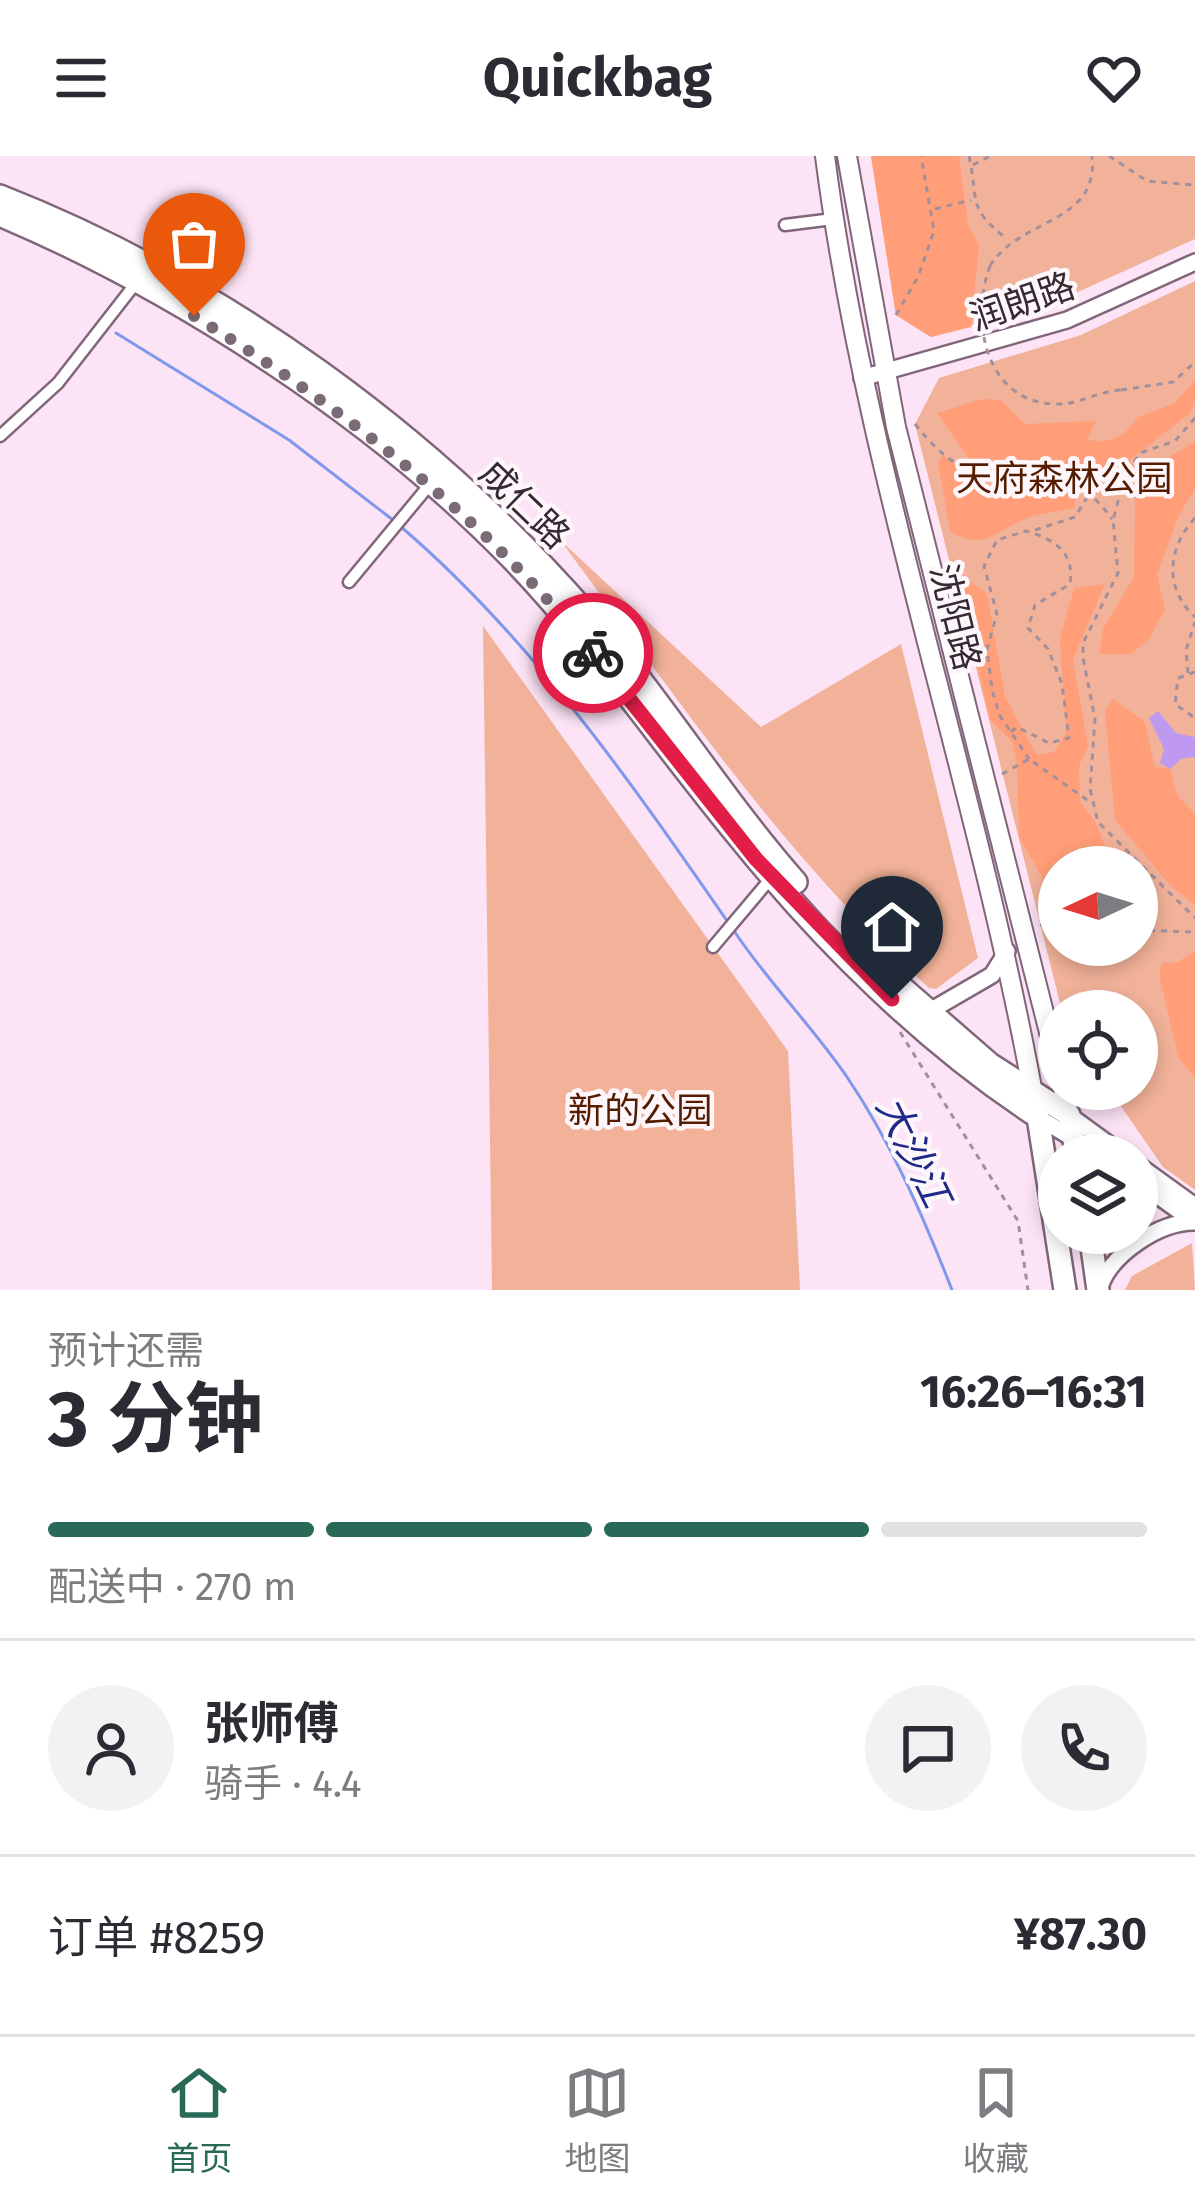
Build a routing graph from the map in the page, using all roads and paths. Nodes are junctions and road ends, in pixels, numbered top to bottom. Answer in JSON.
{"nodes":[{"id":1,"x":825,"y":156,"type":"edge"},
{"id":2,"x":847,"y":156,"type":"edge"},
{"id":3,"x":921,"y":156,"type":"edge"},
{"id":4,"x":969,"y":156,"type":"edge"},
{"id":5,"x":990,"y":156,"type":"edge"},
{"id":6,"x":1092,"y":156,"type":"edge"},
{"id":7,"x":1108,"y":156,"type":"edge"},
{"id":8,"x":971,"y":166,"type":"junction"},
{"id":9,"x":1195,"y":185,"type":"edge"},
{"id":10,"x":0,"y":196,"type":"edge"},
{"id":11,"x":971,"y":200,"type":"junction"},
{"id":12,"x":934,"y":210,"type":"junction"},
{"id":13,"x":0,"y":215,"type":"edge"},
{"id":14,"x":833,"y":219,"type":"junction"},
{"id":15,"x":785,"y":224,"type":"dead end"},
{"id":16,"x":1008,"y":241,"type":"junction"},
{"id":17,"x":1195,"y":262,"type":"edge"},
{"id":18,"x":142,"y":274,"type":"junction"},
{"id":19,"x":896,"y":315,"type":"dead end"},
{"id":20,"x":1195,"y":362,"type":"edge"},
{"id":21,"x":884,"y":373,"type":"junction"},
{"id":22,"x":862,"y":378,"type":"junction"},
{"id":23,"x":1195,"y":418,"type":"edge"},
{"id":24,"x":915,"y":424,"type":"dead end"},
{"id":25,"x":0,"y":436,"type":"edge"},
{"id":26,"x":435,"y":476,"type":"junction"},
{"id":27,"x":1089,"y":494,"type":"junction"},
{"id":28,"x":1195,"y":518,"type":"edge"},
{"id":29,"x":1113,"y":520,"type":"junction"},
{"id":30,"x":1034,"y":533,"type":"junction"},
{"id":31,"x":349,"y":582,"type":"dead end"},
{"id":32,"x":1195,"y":620,"type":"edge"},
{"id":33,"x":1188,"y":673,"type":"junction"},
{"id":34,"x":1195,"y":673,"type":"edge"},
{"id":35,"x":1195,"y":718,"type":"edge"},
{"id":36,"x":1012,"y":732,"type":"junction"},
{"id":37,"x":1029,"y":759,"type":"junction"},
{"id":38,"x":1002,"y":774,"type":"dead end"},
{"id":39,"x":1091,"y":803,"type":"junction"},
{"id":40,"x":772,"y":877,"type":"junction"},
{"id":41,"x":1195,"y":918,"type":"edge"},
{"id":42,"x":1158,"y":930,"type":"edge"},
{"id":43,"x":1195,"y":932,"type":"edge"},
{"id":44,"x":713,"y":947,"type":"dead end"},
{"id":45,"x":1006,"y":951,"type":"junction"},
{"id":46,"x":1038,"y":990,"type":"edge"},
{"id":47,"x":931,"y":1011,"type":"junction"},
{"id":48,"x":892,"y":1023,"type":"dead end"},
{"id":49,"x":1033,"y":1092,"type":"junction"},
{"id":50,"x":1038,"y":1117,"type":"junction"},
{"id":51,"x":1069,"y":1134,"type":"edge"},
{"id":52,"x":1071,"y":1134,"type":"edge"},
{"id":53,"x":1158,"y":1179,"type":"edge"},
{"id":54,"x":1158,"y":1196,"type":"edge"},
{"id":55,"x":1195,"y":1206,"type":"edge"},
{"id":56,"x":1194,"y":1222,"type":"edge"},
{"id":57,"x":1093,"y":1254,"type":"edge"},
{"id":58,"x":1028,"y":1290,"type":"edge"},
{"id":59,"x":1065,"y":1290,"type":"edge"},
{"id":60,"x":1098,"y":1290,"type":"edge"}],
"edges":[{"from":1,"to":14,"type":"main road","name":"沈阳路"},
{"from":2,"to":21,"type":"main road","name":"沈阳路"},
{"from":3,"to":12,"type":"path"},
{"from":4,"to":8,"type":"path"},
{"from":5,"to":8,"type":"path"},
{"from":6,"to":16,"type":"path"},
{"from":7,"to":9,"type":"path"},
{"from":8,"to":11,"type":"path"},
{"from":10,"to":18,"type":"highway","name":"成仁路"},
{"from":11,"to":12,"type":"path"},
{"from":11,"to":16,"type":"path"},
{"from":12,"to":19,"type":"path"},
{"from":13,"to":18,"type":"highway","name":"成仁路"},
{"from":14,"to":15,"type":"street"},
{"from":14,"to":22,"type":"main road","name":"沈阳路"},
{"from":16,"to":20,"type":"path","bridge":true},
{"from":17,"to":21,"type":"main road","name":"润朗路"},
{"from":18,"to":25,"type":"street"},
{"from":18,"to":26,"type":"highway","name":"成仁路"},
{"from":21,"to":22,"type":"main road","name":"润朗路"},
{"from":21,"to":46,"type":"main road","name":"沈阳路"},
{"from":22,"to":45,"type":"main road","name":"沈阳路"},
{"from":23,"to":29,"type":"path"},
{"from":24,"to":27,"type":"path"},
{"from":26,"to":31,"type":"street"},
{"from":26,"to":40,"type":"highway","name":"成仁路"},
{"from":26,"to":47,"type":"highway","name":"成仁路"},
{"from":27,"to":29,"type":"path"},
{"from":27,"to":30,"type":"path"},
{"from":28,"to":32,"type":"path"},
{"from":29,"to":39,"type":"path"},
{"from":30,"to":36,"type":"path"},
{"from":30,"to":36,"type":"path"},
{"from":32,"to":33,"type":"path"},
{"from":33,"to":34,"type":"path"},
{"from":33,"to":35,"type":"path"},
{"from":36,"to":37,"type":"path"},
{"from":37,"to":38,"type":"path"},
{"from":37,"to":39,"type":"path"},
{"from":39,"to":41,"type":"path"},
{"from":40,"to":44,"type":"street"},
{"from":40,"to":50,"type":"highway","name":"成仁路"},
{"from":42,"to":43,"type":"path"},
{"from":45,"to":47,"type":"main road"},
{"from":45,"to":49,"type":"main road","name":"沈阳路"},
{"from":47,"to":49,"type":"highway","name":"成仁路"},
{"from":48,"to":58,"type":"path"},
{"from":49,"to":50,"type":"main road","name":"沈阳路"},
{"from":49,"to":52,"type":"highway","name":"成仁路"},
{"from":50,"to":51,"type":"main road","name":"成仁路"},
{"from":50,"to":59,"type":"highway"},
{"from":53,"to":55,"type":"main road"},
{"from":54,"to":56,"type":"main road"},
{"from":56,"to":60,"type":"main road"},
{"from":57,"to":60,"type":"highway"}]}
